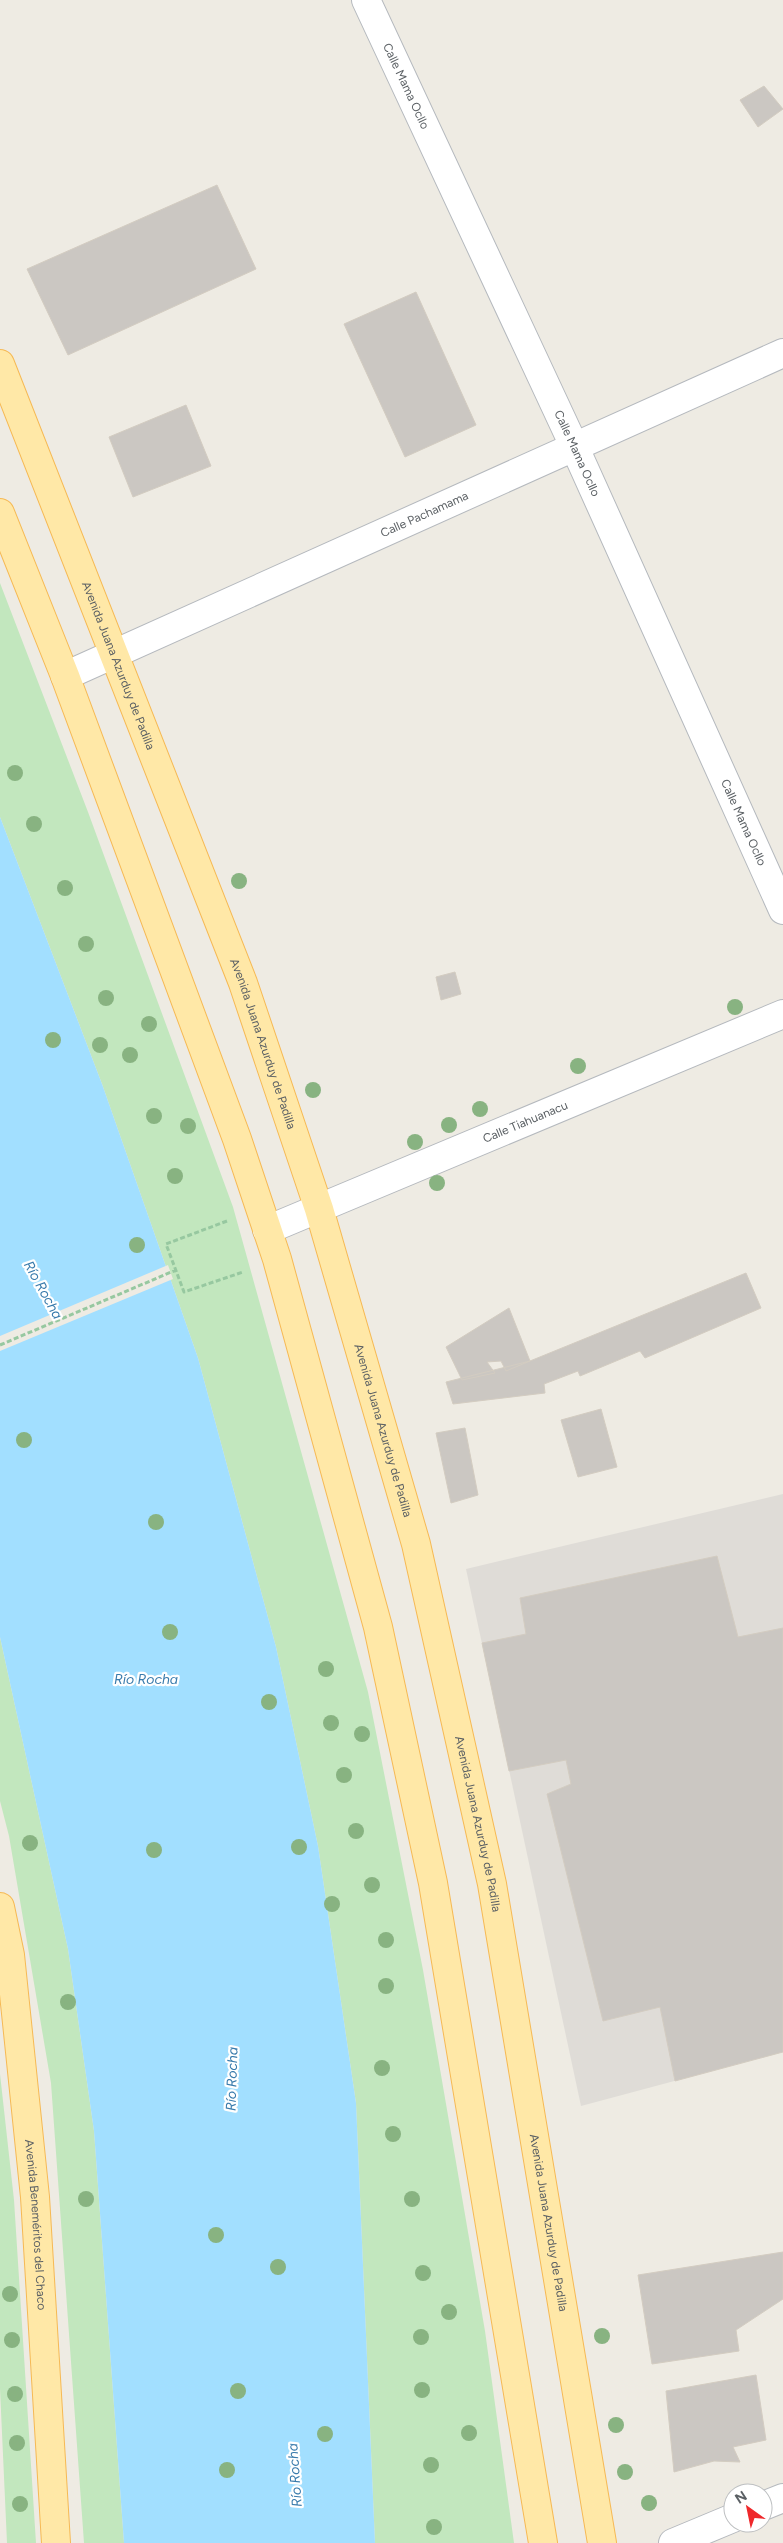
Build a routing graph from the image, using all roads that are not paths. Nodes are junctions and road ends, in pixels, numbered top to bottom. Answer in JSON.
{"nodes":[{"id":1,"x":366,"y":0,"type":"edge"},
{"id":2,"x":783,"y":353,"type":"edge"},
{"id":3,"x":0,"y":364,"type":"edge"},
{"id":4,"x":575,"y":448,"type":"junction"},
{"id":5,"x":0,"y":513,"type":"edge"},
{"id":6,"x":115,"y":654,"type":"junction"},
{"id":7,"x":65,"y":676,"type":"junction"},
{"id":8,"x":783,"y":910,"type":"edge"},
{"id":9,"x":783,"y":1014,"type":"edge"},
{"id":10,"x":319,"y":1209,"type":"junction"},
{"id":11,"x":267,"y":1230,"type":"junction"},
{"id":12,"x":0,"y":1907,"type":"edge"},
{"id":13,"x":723,"y":2522,"type":"edge"},
{"id":14,"x":56,"y":2543,"type":"edge"},
{"id":15,"x":543,"y":2543,"type":"edge"},
{"id":16,"x":602,"y":2543,"type":"edge"},
{"id":17,"x":673,"y":2543,"type":"edge"}],
"edges":[{"from":1,"to":4,"type":"street","name":"Calle Mama Ocllo"},
{"from":2,"to":4,"type":"street","name":"Calle Pachamama"},
{"from":3,"to":6,"type":"main road","name":"Avenida Juana Azurduy de Padilla"},
{"from":4,"to":6,"type":"street","name":"Calle Pachamama"},
{"from":4,"to":8,"type":"street","name":"Calle Mama Ocllo"},
{"from":5,"to":7,"type":"main road"},
{"from":6,"to":7,"type":"street","name":"Calle Pachamama"},
{"from":6,"to":10,"type":"main road","name":"Avenida Juana Azurduy de Padilla"},
{"from":7,"to":11,"type":"main road"},
{"from":9,"to":10,"type":"street","name":"Calle Tiahuanacu"},
{"from":10,"to":11,"type":"street","name":"Calle Tiahuanacu"},
{"from":10,"to":16,"type":"main road","name":"Avenida Juana Azurduy de Padilla"},
{"from":11,"to":15,"type":"main road"},
{"from":12,"to":14,"type":"main road","name":"Avenida Beneméritos del Chaco"},
{"from":13,"to":17,"type":"street"}]}
